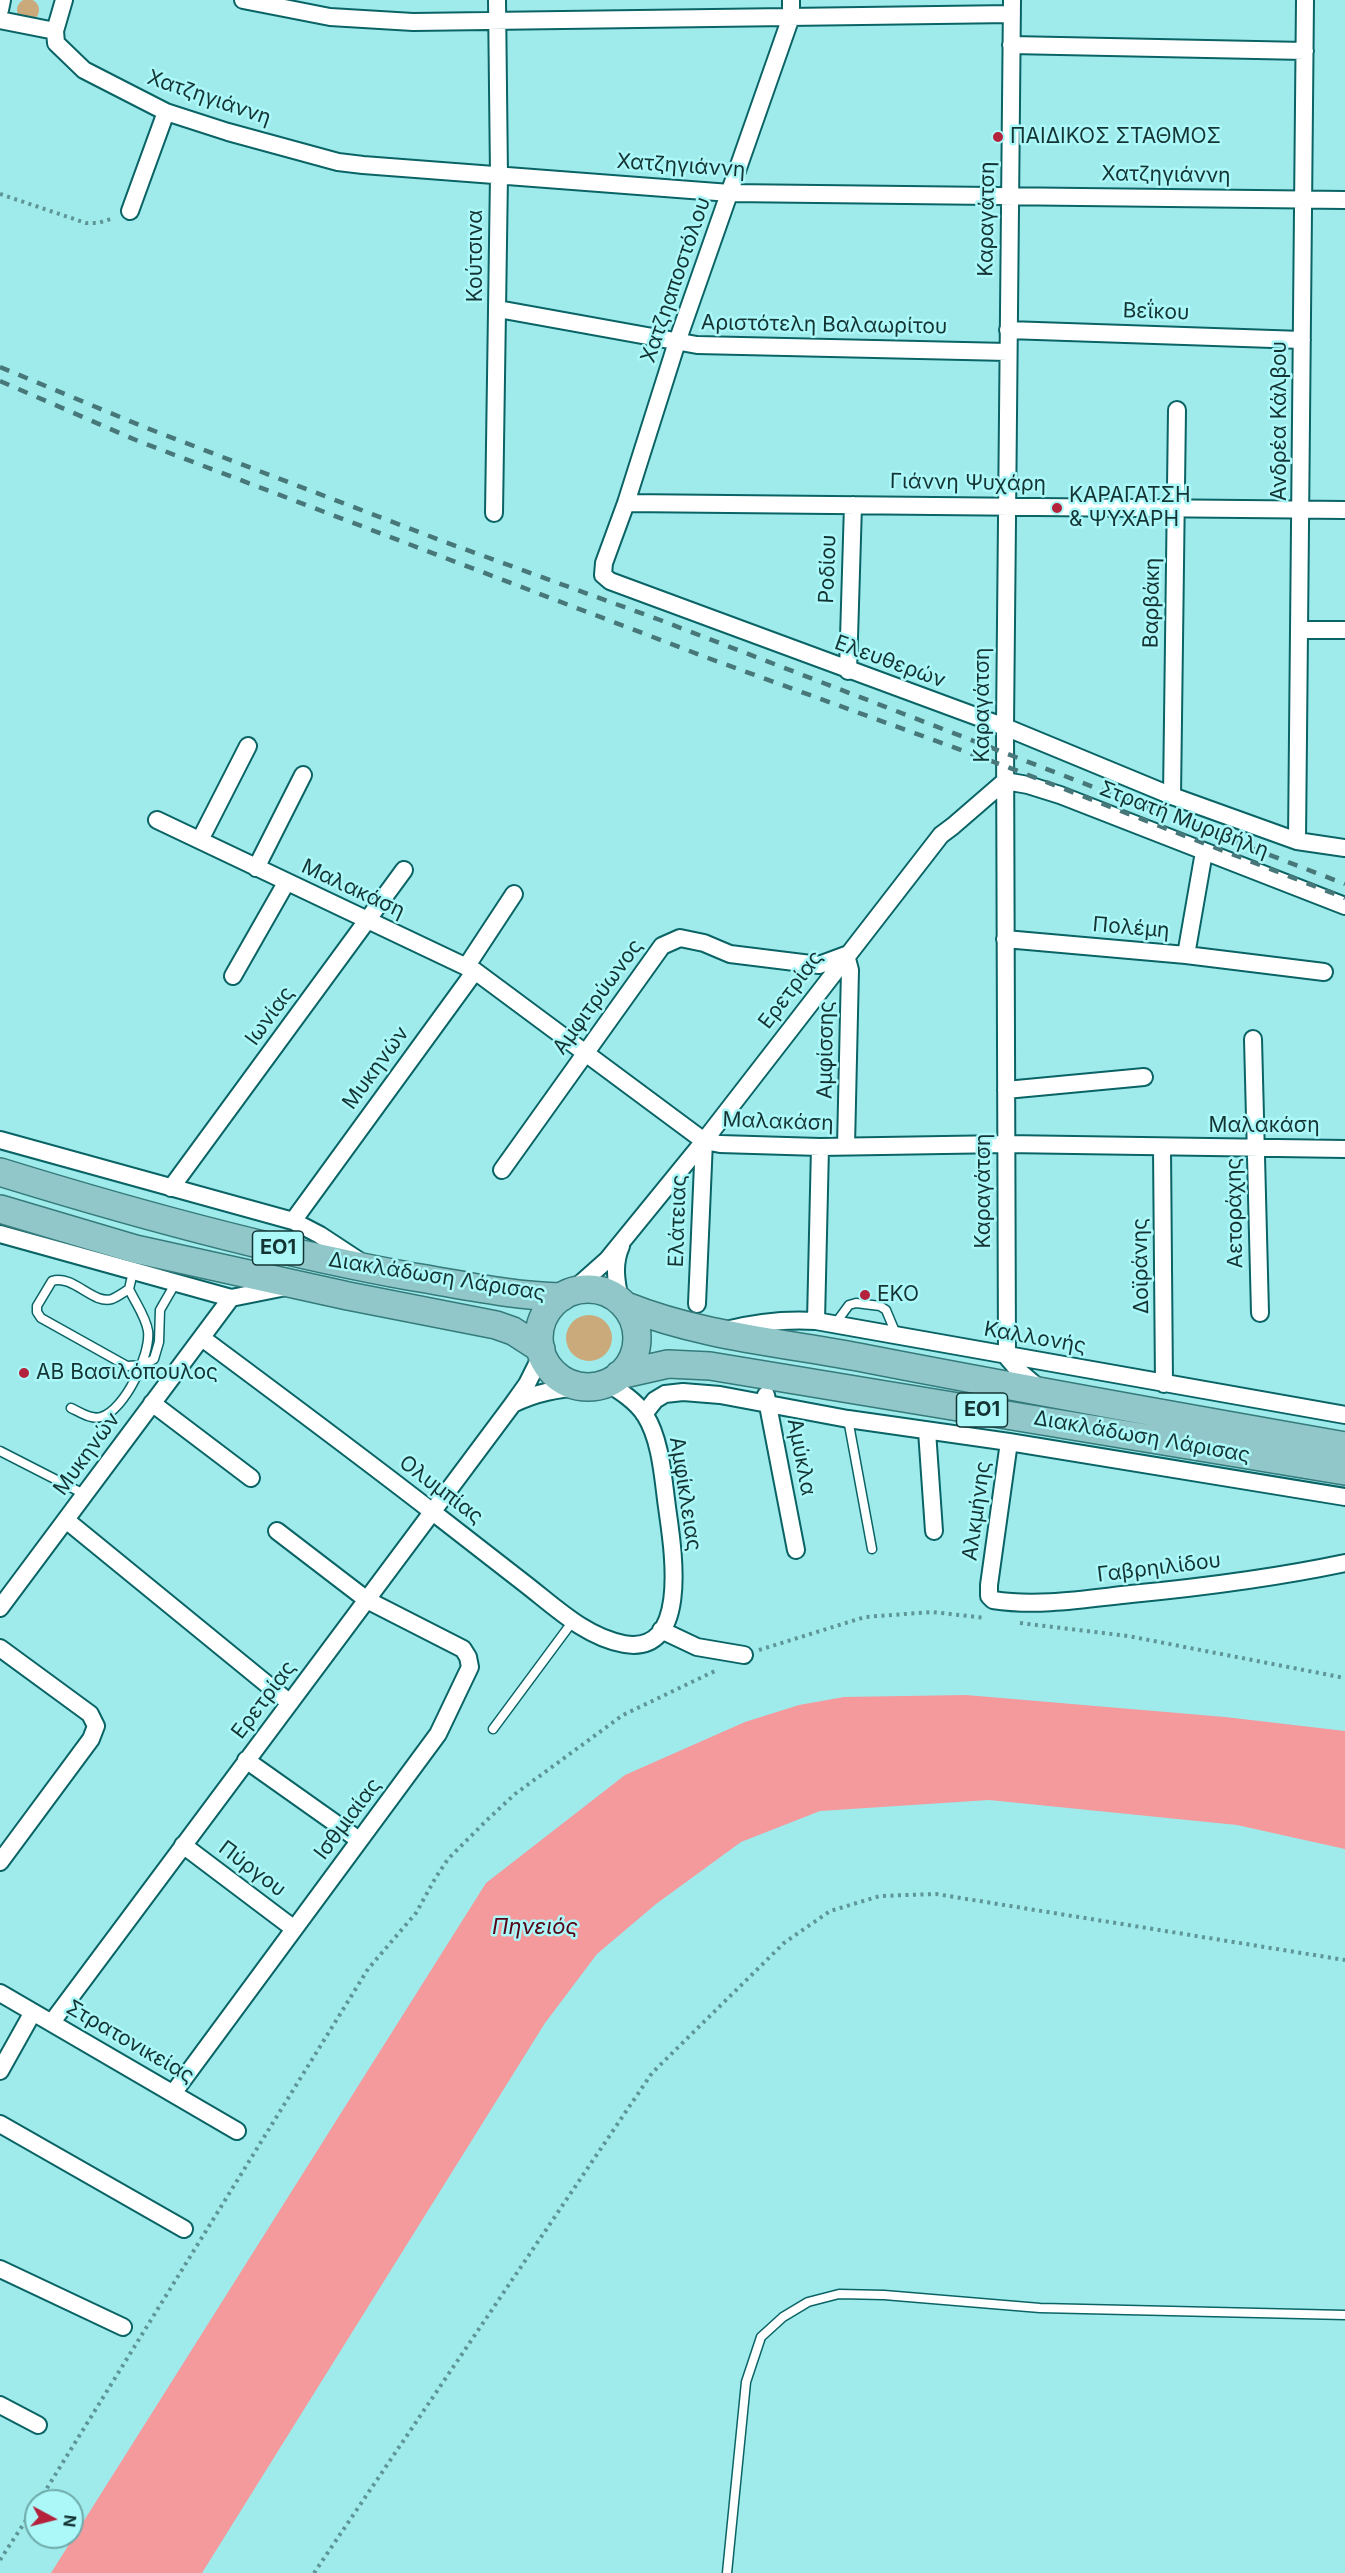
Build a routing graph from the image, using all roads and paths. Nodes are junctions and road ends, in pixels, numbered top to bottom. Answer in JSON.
{"nodes":[{"id":1,"x":2,"y":0,"type":"edge"},
{"id":2,"x":64,"y":0,"type":"edge"},
{"id":3,"x":243,"y":0,"type":"edge"},
{"id":4,"x":497,"y":0,"type":"edge"},
{"id":5,"x":791,"y":0,"type":"edge"},
{"id":6,"x":1305,"y":0,"type":"edge"},
{"id":7,"x":294,"y":5,"type":"edge"},
{"id":8,"x":1012,"y":7,"type":"edge"},
{"id":9,"x":0,"y":9,"type":"edge"},
{"id":10,"x":791,"y":17,"type":"junction"},
{"id":11,"x":0,"y":20,"type":"edge"},
{"id":12,"x":497,"y":21,"type":"junction"},
{"id":13,"x":55,"y":30,"type":"junction"},
{"id":14,"x":1011,"y":45,"type":"junction"},
{"id":15,"x":1305,"y":51,"type":"junction"},
{"id":16,"x":166,"y":111,"type":"junction"},
{"id":17,"x":499,"y":175,"type":"junction"},
{"id":18,"x":730,"y":193,"type":"junction"},
{"id":19,"x":0,"y":194,"type":"edge"},
{"id":20,"x":1010,"y":196,"type":"junction"},
{"id":21,"x":1303,"y":200,"type":"junction"},
{"id":22,"x":1345,"y":200,"type":"edge"},
{"id":23,"x":130,"y":211,"type":"joint"},
{"id":24,"x":498,"y":309,"type":"junction"},
{"id":25,"x":1008,"y":330,"type":"junction"},
{"id":26,"x":1302,"y":340,"type":"junction"},
{"id":27,"x":676,"y":342,"type":"junction"},
{"id":28,"x":1008,"y":352,"type":"junction"},
{"id":29,"x":1177,"y":410,"type":"dead end"},
{"id":30,"x":626,"y":502,"type":"junction"},
{"id":31,"x":853,"y":505,"type":"junction"},
{"id":32,"x":1006,"y":506,"type":"junction"},
{"id":33,"x":1176,"y":508,"type":"junction"},
{"id":34,"x":1302,"y":509,"type":"junction"},
{"id":35,"x":1345,"y":510,"type":"edge"},
{"id":36,"x":494,"y":513,"type":"dead end"},
{"id":37,"x":603,"y":575,"type":"joint"},
{"id":38,"x":1301,"y":630,"type":"junction"},
{"id":39,"x":1345,"y":630,"type":"edge"},
{"id":40,"x":848,"y":670,"type":"junction"},
{"id":41,"x":1005,"y":728,"type":"junction"},
{"id":42,"x":248,"y":746,"type":"dead end"},
{"id":43,"x":303,"y":775,"type":"dead end"},
{"id":44,"x":1005,"y":782,"type":"junction"},
{"id":45,"x":1172,"y":796,"type":"junction"},
{"id":46,"x":157,"y":820,"type":"dead end"},
{"id":47,"x":200,"y":840,"type":"junction"},
{"id":48,"x":1298,"y":842,"type":"junction"},
{"id":49,"x":1345,"y":848,"type":"edge"},
{"id":50,"x":1204,"y":852,"type":"junction"},
{"id":51,"x":256,"y":868,"type":"junction"},
{"id":52,"x":404,"y":870,"type":"dead end"},
{"id":53,"x":286,"y":883,"type":"junction"},
{"id":54,"x":514,"y":894,"type":"dead end"},
{"id":55,"x":1345,"y":906,"type":"edge"},
{"id":56,"x":368,"y":920,"type":"junction"},
{"id":57,"x":1005,"y":939,"type":"junction"},
{"id":58,"x":846,"y":955,"type":"junction"},
{"id":59,"x":1186,"y":956,"type":"junction"},
{"id":60,"x":470,"y":969,"type":"junction"},
{"id":61,"x":1324,"y":972,"type":"dead end"},
{"id":62,"x":233,"y":976,"type":"dead end"},
{"id":63,"x":1253,"y":1039,"type":"dead end"},
{"id":64,"x":585,"y":1053,"type":"junction"},
{"id":65,"x":1144,"y":1077,"type":"dead end"},
{"id":66,"x":1006,"y":1090,"type":"junction"},
{"id":67,"x":0,"y":1140,"type":"edge"},
{"id":68,"x":704,"y":1141,"type":"junction"},
{"id":69,"x":1006,"y":1144,"type":"junction"},
{"id":70,"x":846,"y":1146,"type":"junction"},
{"id":71,"x":820,"y":1147,"type":"junction"},
{"id":72,"x":1162,"y":1148,"type":"junction"},
{"id":73,"x":1256,"y":1149,"type":"junction"},
{"id":74,"x":1345,"y":1149,"type":"edge"},
{"id":75,"x":502,"y":1170,"type":"dead end"},
{"id":76,"x":0,"y":1172,"type":"edge"},
{"id":77,"x":171,"y":1188,"type":"junction"},
{"id":78,"x":0,"y":1209,"type":"edge"},
{"id":79,"x":293,"y":1221,"type":"junction"},
{"id":80,"x":0,"y":1234,"type":"edge"},
{"id":81,"x":626,"y":1237,"type":"junction"},
{"id":82,"x":372,"y":1269,"type":"junction"},
{"id":83,"x":131,"y":1281,"type":"junction"},
{"id":84,"x":175,"y":1284,"type":"junction"},
{"id":85,"x":297,"y":1285,"type":"junction"},
{"id":86,"x":567,"y":1294,"type":"junction"},
{"id":87,"x":231,"y":1298,"type":"junction"},
{"id":88,"x":623,"y":1303,"type":"junction"},
{"id":89,"x":697,"y":1304,"type":"dead end"},
{"id":90,"x":1260,"y":1313,"type":"dead end"},
{"id":91,"x":816,"y":1321,"type":"junction"},
{"id":92,"x":835,"y":1324,"type":"junction"},
{"id":93,"x":717,"y":1333,"type":"junction"},
{"id":94,"x":896,"y":1335,"type":"junction"},
{"id":95,"x":202,"y":1338,"type":"junction"},
{"id":96,"x":542,"y":1352,"type":"junction"},
{"id":97,"x":1007,"y":1357,"type":"junction"},
{"id":98,"x":144,"y":1365,"type":"junction"},
{"id":99,"x":762,"y":1373,"type":"junction"},
{"id":100,"x":604,"y":1382,"type":"junction"},
{"id":101,"x":1164,"y":1384,"type":"junction"},
{"id":102,"x":1046,"y":1393,"type":"junction"},
{"id":103,"x":767,"y":1402,"type":"junction"},
{"id":104,"x":152,"y":1403,"type":"junction"},
{"id":105,"x":512,"y":1405,"type":"junction"},
{"id":106,"x":71,"y":1407,"type":"dead end"},
{"id":107,"x":644,"y":1413,"type":"junction"},
{"id":108,"x":1345,"y":1415,"type":"edge"},
{"id":109,"x":848,"y":1419,"type":"junction"},
{"id":110,"x":927,"y":1431,"type":"junction"},
{"id":111,"x":1009,"y":1442,"type":"junction"},
{"id":112,"x":1197,"y":1446,"type":"junction"},
{"id":113,"x":1345,"y":1446,"type":"edge"},
{"id":114,"x":0,"y":1451,"type":"edge"},
{"id":115,"x":1128,"y":1461,"type":"junction"},
{"id":116,"x":1345,"y":1471,"type":"edge"},
{"id":117,"x":251,"y":1478,"type":"dead end"},
{"id":118,"x":84,"y":1494,"type":"junction"},
{"id":119,"x":1345,"y":1497,"type":"edge"},
{"id":120,"x":433,"y":1512,"type":"junction"},
{"id":121,"x":66,"y":1520,"type":"junction"},
{"id":122,"x":277,"y":1531,"type":"dead end"},
{"id":123,"x":934,"y":1531,"type":"dead end"},
{"id":124,"x":872,"y":1549,"type":"dead end"},
{"id":125,"x":796,"y":1550,"type":"dead end"},
{"id":126,"x":1345,"y":1563,"type":"edge"},
{"id":127,"x":989,"y":1585,"type":"joint"},
{"id":128,"x":367,"y":1600,"type":"junction"},
{"id":129,"x":2,"y":1603,"type":"edge"},
{"id":130,"x":992,"y":1618,"type":"dead end"},
{"id":131,"x":573,"y":1622,"type":"junction"},
{"id":132,"x":1014,"y":1622,"type":"dead end"},
{"id":133,"x":662,"y":1630,"type":"junction"},
{"id":134,"x":0,"y":1648,"type":"edge"},
{"id":135,"x":744,"y":1655,"type":"junction"},
{"id":136,"x":1345,"y":1678,"type":"edge"},
{"id":137,"x":290,"y":1703,"type":"junction"},
{"id":138,"x":493,"y":1729,"type":"dead end"},
{"id":139,"x":246,"y":1760,"type":"junction"},
{"id":140,"x":359,"y":1840,"type":"junction"},
{"id":141,"x":183,"y":1845,"type":"junction"},
{"id":142,"x":0,"y":1862,"type":"edge"},
{"id":143,"x":293,"y":1928,"type":"junction"},
{"id":144,"x":1345,"y":1960,"type":"edge"},
{"id":145,"x":0,"y":1993,"type":"edge"},
{"id":146,"x":33,"y":2012,"type":"junction"},
{"id":147,"x":52,"y":2022,"type":"junction"},
{"id":148,"x":0,"y":2071,"type":"edge"},
{"id":149,"x":174,"y":2092,"type":"junction"},
{"id":150,"x":0,"y":2124,"type":"edge"},
{"id":151,"x":237,"y":2131,"type":"dead end"},
{"id":152,"x":184,"y":2229,"type":"dead end"},
{"id":153,"x":0,"y":2269,"type":"edge"},
{"id":154,"x":1345,"y":2315,"type":"edge"},
{"id":155,"x":123,"y":2327,"type":"dead end"},
{"id":156,"x":0,"y":2405,"type":"edge"},
{"id":157,"x":38,"y":2425,"type":"dead end"},
{"id":158,"x":46,"y":2489,"type":"edge"},
{"id":159,"x":24,"y":2524,"type":"edge"},
{"id":160,"x":0,"y":2546,"type":"edge"},
{"id":161,"x":6,"y":2552,"type":"junction"},
{"id":162,"x":0,"y":2560,"type":"edge"},
{"id":163,"x":314,"y":2573,"type":"edge"},
{"id":164,"x":727,"y":2573,"type":"edge"}],
"edges":[{"from":1,"to":9,"type":"street"},
{"from":2,"to":13,"type":"street"},
{"from":3,"to":7,"type":"street"},
{"from":4,"to":12,"type":"street","name":"Κούτσινα"},
{"from":5,"to":10,"type":"street","name":"Χατζηαποστόλου"},
{"from":6,"to":15,"type":"street","name":"Ανδρέα Κάλβου"},
{"from":7,"to":12,"type":"street"},
{"from":8,"to":10,"type":"street"},
{"from":8,"to":14,"type":"street","name":"Καραγάτση"},
{"from":10,"to":12,"type":"street"},
{"from":10,"to":18,"type":"street","name":"Χατζηαποστόλου"},
{"from":11,"to":13,"type":"street"},
{"from":12,"to":17,"type":"street","name":"Κούτσινα"},
{"from":13,"to":16,"type":"street","name":"Χατζηγιάννη"},
{"from":14,"to":15,"type":"street"},
{"from":14,"to":20,"type":"street","name":"Καραγάτση"},
{"from":15,"to":21,"type":"street","name":"Ανδρέα Κάλβου"},
{"from":16,"to":17,"type":"street","name":"Χατζηγιάννη"},
{"from":16,"to":23,"type":"street"},
{"from":17,"to":18,"type":"street","name":"Χατζηγιάννη"},
{"from":17,"to":24,"type":"street","name":"Κούτσινα"},
{"from":18,"to":20,"type":"street","name":"Χατζηγιάννη"},
{"from":18,"to":27,"type":"street","name":"Χατζηαποστόλου"},
{"from":19,"to":23,"type":"path"},
{"from":20,"to":21,"type":"street","name":"Χατζηγιάννη"},
{"from":20,"to":25,"type":"street","name":"Καραγάτση"},
{"from":21,"to":22,"type":"street","name":"Χατζηγιάννη"},
{"from":21,"to":26,"type":"street","name":"Ανδρέα Κάλβου"},
{"from":24,"to":27,"type":"street","name":"Αριστότελη Βαλαωρίτου"},
{"from":24,"to":36,"type":"street","name":"Κούτσινα"},
{"from":25,"to":26,"type":"street","name":"Βεΐκου"},
{"from":25,"to":28,"type":"street","name":"Καραγάτση"},
{"from":26,"to":34,"type":"street","name":"Ανδρέα Κάλβου"},
{"from":27,"to":28,"type":"street","name":"Αριστότελη Βαλαωρίτου"},
{"from":27,"to":30,"type":"street","name":"Χατζηαποστόλου"},
{"from":28,"to":32,"type":"street","name":"Καραγάτση"},
{"from":29,"to":33,"type":"street","name":"Βαρβάκη"},
{"from":30,"to":31,"type":"street","name":"Γιάννη Ψυχάρη"},
{"from":30,"to":37,"type":"street","name":"Χατζηαποστόλου"},
{"from":31,"to":32,"type":"street","name":"Γιάννη Ψυχάρη"},
{"from":31,"to":40,"type":"street","name":"Ροδίου"},
{"from":32,"to":33,"type":"street","name":"Γιάννη Ψυχάρη"},
{"from":32,"to":41,"type":"street","name":"Καραγάτση"},
{"from":33,"to":34,"type":"street","name":"Γιάννη Ψυχάρη"},
{"from":33,"to":45,"type":"street","name":"Βαρβάκη"},
{"from":34,"to":35,"type":"street","name":"Γιάννη Ψυχάρη"},
{"from":34,"to":38,"type":"street","name":"Ανδρέα Κάλβου"},
{"from":37,"to":40,"type":"street","name":"Ελευθερών"},
{"from":38,"to":39,"type":"street"},
{"from":38,"to":48,"type":"street","name":"Ανδρέα Κάλβου"},
{"from":40,"to":41,"type":"street","name":"Ελευθερών"},
{"from":41,"to":44,"type":"street","name":"Καραγάτση"},
{"from":41,"to":45,"type":"street","name":"Ελευθερών"},
{"from":42,"to":47,"type":"street"},
{"from":43,"to":51,"type":"street"},
{"from":44,"to":50,"type":"street","name":"Στρατή Μυριβήλη"},
{"from":44,"to":57,"type":"street","name":"Καραγάτση"},
{"from":44,"to":58,"type":"street","name":"Ερετρίας"},
{"from":45,"to":48,"type":"street","name":"Ελευθερών"},
{"from":46,"to":47,"type":"street","name":"Μαλακάση"},
{"from":47,"to":51,"type":"street","name":"Μαλακάση"},
{"from":48,"to":49,"type":"street","name":"Ελευθερών"},
{"from":50,"to":55,"type":"street","name":"Στρατή Μυριβήλη"},
{"from":50,"to":59,"type":"street"},
{"from":51,"to":53,"type":"street","name":"Μαλακάση"},
{"from":52,"to":56,"type":"street","name":"Ιωνίας"},
{"from":53,"to":56,"type":"street","name":"Μαλακάση"},
{"from":53,"to":62,"type":"street"},
{"from":54,"to":60,"type":"street","name":"Μυκηνών"},
{"from":56,"to":60,"type":"street","name":"Μαλακάση"},
{"from":56,"to":77,"type":"street","name":"Ιωνίας"},
{"from":57,"to":59,"type":"street","name":"Πολέμη"},
{"from":57,"to":66,"type":"street","name":"Καραγάτση"},
{"from":58,"to":64,"type":"street","name":"Αμφιτρύωνος"},
{"from":58,"to":68,"type":"street","name":"Ερετρίας"},
{"from":58,"to":70,"type":"street","name":"Αμφίσσης"},
{"from":59,"to":61,"type":"street","name":"Πολέμη"},
{"from":60,"to":64,"type":"street","name":"Μαλακάση"},
{"from":60,"to":79,"type":"street","name":"Μυκηνών"},
{"from":63,"to":73,"type":"street","name":"Αετοράχης"},
{"from":64,"to":68,"type":"street","name":"Μαλακάση"},
{"from":64,"to":75,"type":"street","name":"Αμφιτρύωνος"},
{"from":65,"to":66,"type":"street"},
{"from":66,"to":69,"type":"street","name":"Καραγάτση"},
{"from":67,"to":77,"type":"street"},
{"from":68,"to":71,"type":"street","name":"Μαλακάση"},
{"from":68,"to":81,"type":"street","name":"Ερετρίας"},
{"from":68,"to":89,"type":"street","name":"Ελάτειας"},
{"from":69,"to":70,"type":"street","name":"Μαλακάση"},
{"from":69,"to":72,"type":"street","name":"Μαλακάση"},
{"from":69,"to":97,"type":"street","name":"Καραγάτση"},
{"from":70,"to":71,"type":"street","name":"Μαλακάση"},
{"from":71,"to":91,"type":"street"},
{"from":72,"to":73,"type":"street","name":"Μαλακάση"},
{"from":72,"to":101,"type":"street","name":"Δοϊράνης"},
{"from":73,"to":74,"type":"street","name":"Μαλακάση"},
{"from":73,"to":90,"type":"street","name":"Αετοράχης"},
{"from":76,"to":82,"type":"main road","name":"Διακλάδωση Λάρισας","number":"ΕΟ1"},
{"from":77,"to":79,"type":"street"},
{"from":78,"to":85,"type":"main road","name":"Διακλάδωση Λάρισας","number":"ΕΟ1"},
{"from":79,"to":82,"type":"street"},
{"from":80,"to":83,"type":"street"},
{"from":81,"to":86,"type":"street","name":"Ερετρίας"},
{"from":81,"to":88,"type":"street","name":"Ερετρίας"},
{"from":82,"to":86,"type":"main road","name":"Διακλάδωση Λάρισας","number":"ΕΟ1"},
{"from":83,"to":84,"type":"street"},
{"from":83,"to":98,"type":"lane"},
{"from":83,"to":98,"type":"lane"},
{"from":84,"to":87,"type":"street"},
{"from":84,"to":98,"type":"lane"},
{"from":85,"to":87,"type":"street"},
{"from":85,"to":96,"type":"main road","name":"Διακλάδωση Λάρισας","number":"ΕΟ1"},
{"from":86,"to":88,"type":"main road","number":"ΕΟ1"},
{"from":86,"to":96,"type":"main road"},
{"from":87,"to":95,"type":"street","name":"Μυκηνών"},
{"from":88,"to":93,"type":"main road","name":"Διακλάδωση Λάρισας","number":"ΕΟ1"},
{"from":88,"to":100,"type":"main road"},
{"from":91,"to":92,"type":"street","name":"Καλλoνής"},
{"from":91,"to":93,"type":"street","name":"Καλλoνής"},
{"from":92,"to":94,"type":"street","name":"Καλλoνής"},
{"from":92,"to":94,"type":"lane"},
{"from":93,"to":102,"type":"main road","name":"Διακλάδωση Λάρισας","number":"ΕΟ1"},
{"from":94,"to":97,"type":"street","name":"Καλλoνής"},
{"from":95,"to":104,"type":"street","name":"Μυκηνών"},
{"from":95,"to":120,"type":"street","name":"Ολυμπίας"},
{"from":96,"to":100,"type":"main road","number":"ΕΟ1"},
{"from":96,"to":105,"type":"street","name":"Ερετρίας"},
{"from":97,"to":101,"type":"street","name":"Καλλoνής"},
{"from":97,"to":102,"type":"street"},
{"from":98,"to":106,"type":"lane"},
{"from":99,"to":100,"type":"main road","name":"Διακλάδωση Λάρισας","number":"ΕΟ1"},
{"from":99,"to":103,"type":"street","name":"Αμύκλα"},
{"from":99,"to":112,"type":"main road","name":"Διακλάδωση Λάρισας","number":"ΕΟ1"},
{"from":100,"to":105,"type":"street"},
{"from":100,"to":107,"type":"street","name":"Αμφίκλειας"},
{"from":101,"to":108,"type":"street","name":"Καλλoνής"},
{"from":102,"to":113,"type":"main road","name":"Διακλάδωση Λάρισας","number":"ΕΟ1"},
{"from":103,"to":107,"type":"street"},
{"from":103,"to":109,"type":"street"},
{"from":103,"to":125,"type":"street","name":"Αμύκλα"},
{"from":104,"to":117,"type":"street"},
{"from":104,"to":118,"type":"street","name":"Μυκηνών"},
{"from":105,"to":120,"type":"street","name":"Ερετρίας"},
{"from":107,"to":133,"type":"street","name":"Αμφίκλειας"},
{"from":109,"to":110,"type":"street"},
{"from":109,"to":124,"type":"lane"},
{"from":110,"to":111,"type":"street"},
{"from":110,"to":123,"type":"street"},
{"from":111,"to":115,"type":"street"},
{"from":111,"to":127,"type":"street","name":"Αλκμήνης"},
{"from":112,"to":115,"type":"street"},
{"from":112,"to":116,"type":"main road","name":"Διακλάδωση Λάρισας","number":"ΕΟ1"},
{"from":114,"to":118,"type":"lane"},
{"from":115,"to":119,"type":"street"},
{"from":118,"to":121,"type":"street","name":"Μυκηνών"},
{"from":120,"to":128,"type":"street","name":"Ερετρίας"},
{"from":120,"to":131,"type":"street","name":"Ολυμπίας"},
{"from":121,"to":129,"type":"street","name":"Μυκηνών"},
{"from":121,"to":137,"type":"street"},
{"from":122,"to":128,"type":"street","name":"Ισθμιαίας"},
{"from":126,"to":127,"type":"street","name":"Γαβρηιλίδου"},
{"from":128,"to":137,"type":"street","name":"Ερετρίας"},
{"from":128,"to":140,"type":"street","name":"Ισθμιαίας"},
{"from":130,"to":135,"type":"path"},
{"from":131,"to":133,"type":"street","name":"Ολυμπίας"},
{"from":131,"to":138,"type":"lane"},
{"from":132,"to":136,"type":"path"},
{"from":133,"to":135,"type":"street"},
{"from":134,"to":142,"type":"street"},
{"from":135,"to":158,"type":"path"},
{"from":137,"to":139,"type":"street","name":"Ερετρίας"},
{"from":139,"to":140,"type":"street"},
{"from":139,"to":141,"type":"street","name":"Ερετρίας"},
{"from":140,"to":143,"type":"street","name":"Ισθμιαίας"},
{"from":141,"to":143,"type":"street","name":"Πύργου"},
{"from":141,"to":147,"type":"street","name":"Ερετρίας"},
{"from":143,"to":149,"type":"street","name":"Ισθμιαίας"},
{"from":144,"to":163,"type":"path"},
{"from":145,"to":146,"type":"street","name":"Στρατονικείας"},
{"from":146,"to":147,"type":"street","name":"Στρατονικείας"},
{"from":146,"to":148,"type":"street"},
{"from":147,"to":149,"type":"street","name":"Στρατονικείας"},
{"from":149,"to":151,"type":"street","name":"Στρατονικείας"},
{"from":150,"to":152,"type":"street"},
{"from":153,"to":155,"type":"street"},
{"from":154,"to":164,"type":"lane"},
{"from":156,"to":157,"type":"street"},
{"from":159,"to":161,"type":"path"},
{"from":160,"to":161,"type":"path"},
{"from":161,"to":162,"type":"path"}]}
